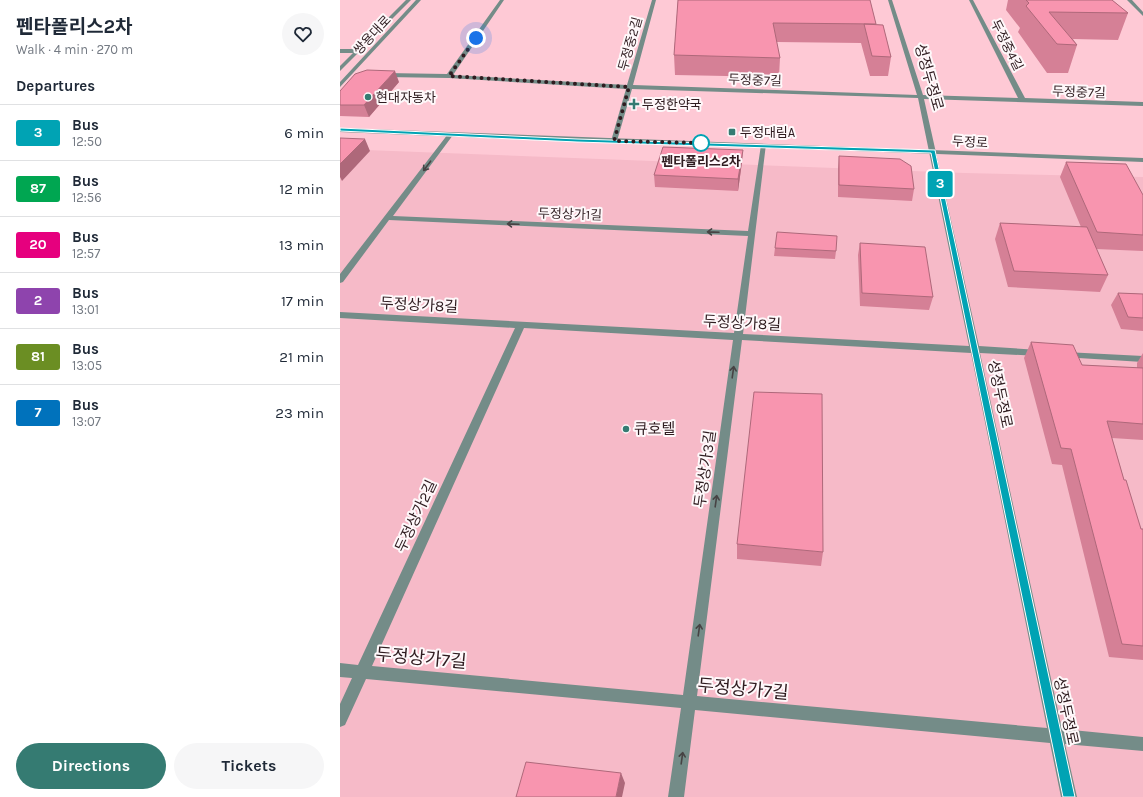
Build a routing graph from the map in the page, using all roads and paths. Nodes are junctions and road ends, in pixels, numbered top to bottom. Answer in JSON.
{"nodes":[{"id":1,"x":409,"y":0,"type":"edge"},
{"id":2,"x":419,"y":0,"type":"edge"},
{"id":3,"x":502,"y":0,"type":"edge"},
{"id":4,"x":654,"y":0,"type":"edge"},
{"id":5,"x":890,"y":0,"type":"edge"},
{"id":6,"x":971,"y":0,"type":"edge"},
{"id":7,"x":1128,"y":0,"type":"edge"},
{"id":8,"x":1143,"y":15,"type":"edge"},
{"id":9,"x":340,"y":51,"type":"edge"},
{"id":10,"x":358,"y":51,"type":"junction"},
{"id":11,"x":340,"y":69,"type":"edge"},
{"id":12,"x":374,"y":75,"type":"edge"},
{"id":13,"x":449,"y":76,"type":"junction"},
{"id":14,"x":340,"y":84,"type":"edge"},
{"id":15,"x":629,"y":87,"type":"junction"},
{"id":16,"x":921,"y":98,"type":"junction"},
{"id":17,"x":1023,"y":101,"type":"junction"},
{"id":18,"x":1143,"y":104,"type":"edge"},
{"id":19,"x":340,"y":126,"type":"edge"},
{"id":20,"x":340,"y":130,"type":"edge"},
{"id":21,"x":356,"y":131,"type":"junction"},
{"id":22,"x":340,"y":134,"type":"edge"},
{"id":23,"x":450,"y":135,"type":"junction"},
{"id":24,"x":614,"y":141,"type":"junction"},
{"id":25,"x":764,"y":145,"type":"junction"},
{"id":26,"x":933,"y":152,"type":"junction"},
{"id":27,"x":1120,"y":159,"type":"junction"},
{"id":28,"x":1143,"y":160,"type":"edge"},
{"id":29,"x":1124,"y":166,"type":"edge"},
{"id":30,"x":387,"y":218,"type":"junction"},
{"id":31,"x":752,"y":234,"type":"junction"},
{"id":32,"x":340,"y":280,"type":"edge"},
{"id":33,"x":340,"y":315,"type":"edge"},
{"id":34,"x":521,"y":325,"type":"junction"},
{"id":35,"x":738,"y":337,"type":"junction"},
{"id":36,"x":975,"y":350,"type":"junction"},
{"id":37,"x":1143,"y":359,"type":"edge"},
{"id":38,"x":340,"y":670,"type":"edge"},
{"id":39,"x":362,"y":672,"type":"junction"},
{"id":40,"x":689,"y":703,"type":"junction"},
{"id":41,"x":340,"y":720,"type":"edge"},
{"id":42,"x":1056,"y":736,"type":"junction"},
{"id":43,"x":1143,"y":744,"type":"edge"},
{"id":44,"x":676,"y":797,"type":"edge"},
{"id":45,"x":1069,"y":797,"type":"edge"}],
"edges":[{"from":1,"to":10,"type":"street","name":"쌍용대로"},
{"from":2,"to":14,"type":"street","name":"쌍용대로"},
{"from":3,"to":13,"type":"street"},
{"from":4,"to":15,"type":"street","name":"두정중2길"},
{"from":5,"to":16,"type":"street","name":"성정두정로"},
{"from":6,"to":17,"type":"street","name":"두정중4길"},
{"from":7,"to":8,"type":"street"},
{"from":9,"to":10,"type":"street"},
{"from":10,"to":11,"type":"street","name":"쌍용대로"},
{"from":12,"to":13,"type":"street","name":"두정중7길"},
{"from":13,"to":15,"type":"street","name":"두정중7길"},
{"from":15,"to":16,"type":"street","name":"두정중7길"},
{"from":15,"to":24,"type":"street","name":"두정중2길"},
{"from":16,"to":17,"type":"street","name":"두정중7길"},
{"from":16,"to":26,"type":"street","name":"성정두정로"},
{"from":17,"to":18,"type":"street","name":"두정중7길"},
{"from":19,"to":21,"type":"street"},
{"from":20,"to":21,"type":"street","name":"두정로"},
{"from":21,"to":22,"type":"street"},
{"from":21,"to":23,"type":"street","name":"두정로"},
{"from":23,"to":24,"type":"street","name":"두정로"},
{"from":23,"to":30,"type":"street","one_way":true},
{"from":24,"to":25,"type":"street","name":"두정로"},
{"from":25,"to":26,"type":"street","name":"두정로"},
{"from":25,"to":31,"type":"street","name":"두정상가3길"},
{"from":26,"to":27,"type":"street","name":"두정로"},
{"from":26,"to":36,"type":"street","name":"성정두정로"},
{"from":27,"to":28,"type":"street","name":"두정로"},
{"from":27,"to":29,"type":"street"},
{"from":31,"to":30,"type":"street","name":"두정상가1길","one_way":true},
{"from":30,"to":32,"type":"street"},
{"from":31,"to":35,"type":"street","name":"두정상가3길"},
{"from":33,"to":34,"type":"street","name":"두정상가8길"},
{"from":34,"to":35,"type":"street","name":"두정상가8길"},
{"from":34,"to":39,"type":"street","name":"두정상가2길"},
{"from":35,"to":36,"type":"street","name":"두정상가8길"},
{"from":40,"to":35,"type":"street","name":"두정상가3길","one_way":true},
{"from":36,"to":37,"type":"street","name":"두정상가8길"},
{"from":36,"to":42,"type":"street","name":"성정두정로"},
{"from":38,"to":39,"type":"street","name":"두정상가7길"},
{"from":39,"to":40,"type":"street","name":"두정상가7길"},
{"from":39,"to":41,"type":"street","name":"두정상가2길"},
{"from":40,"to":42,"type":"street","name":"두정상가7길"},
{"from":44,"to":40,"type":"street","name":"두정상가3길","one_way":true},
{"from":42,"to":43,"type":"street","name":"두정상가7길"},
{"from":42,"to":45,"type":"street","name":"성정두정로"}]}
